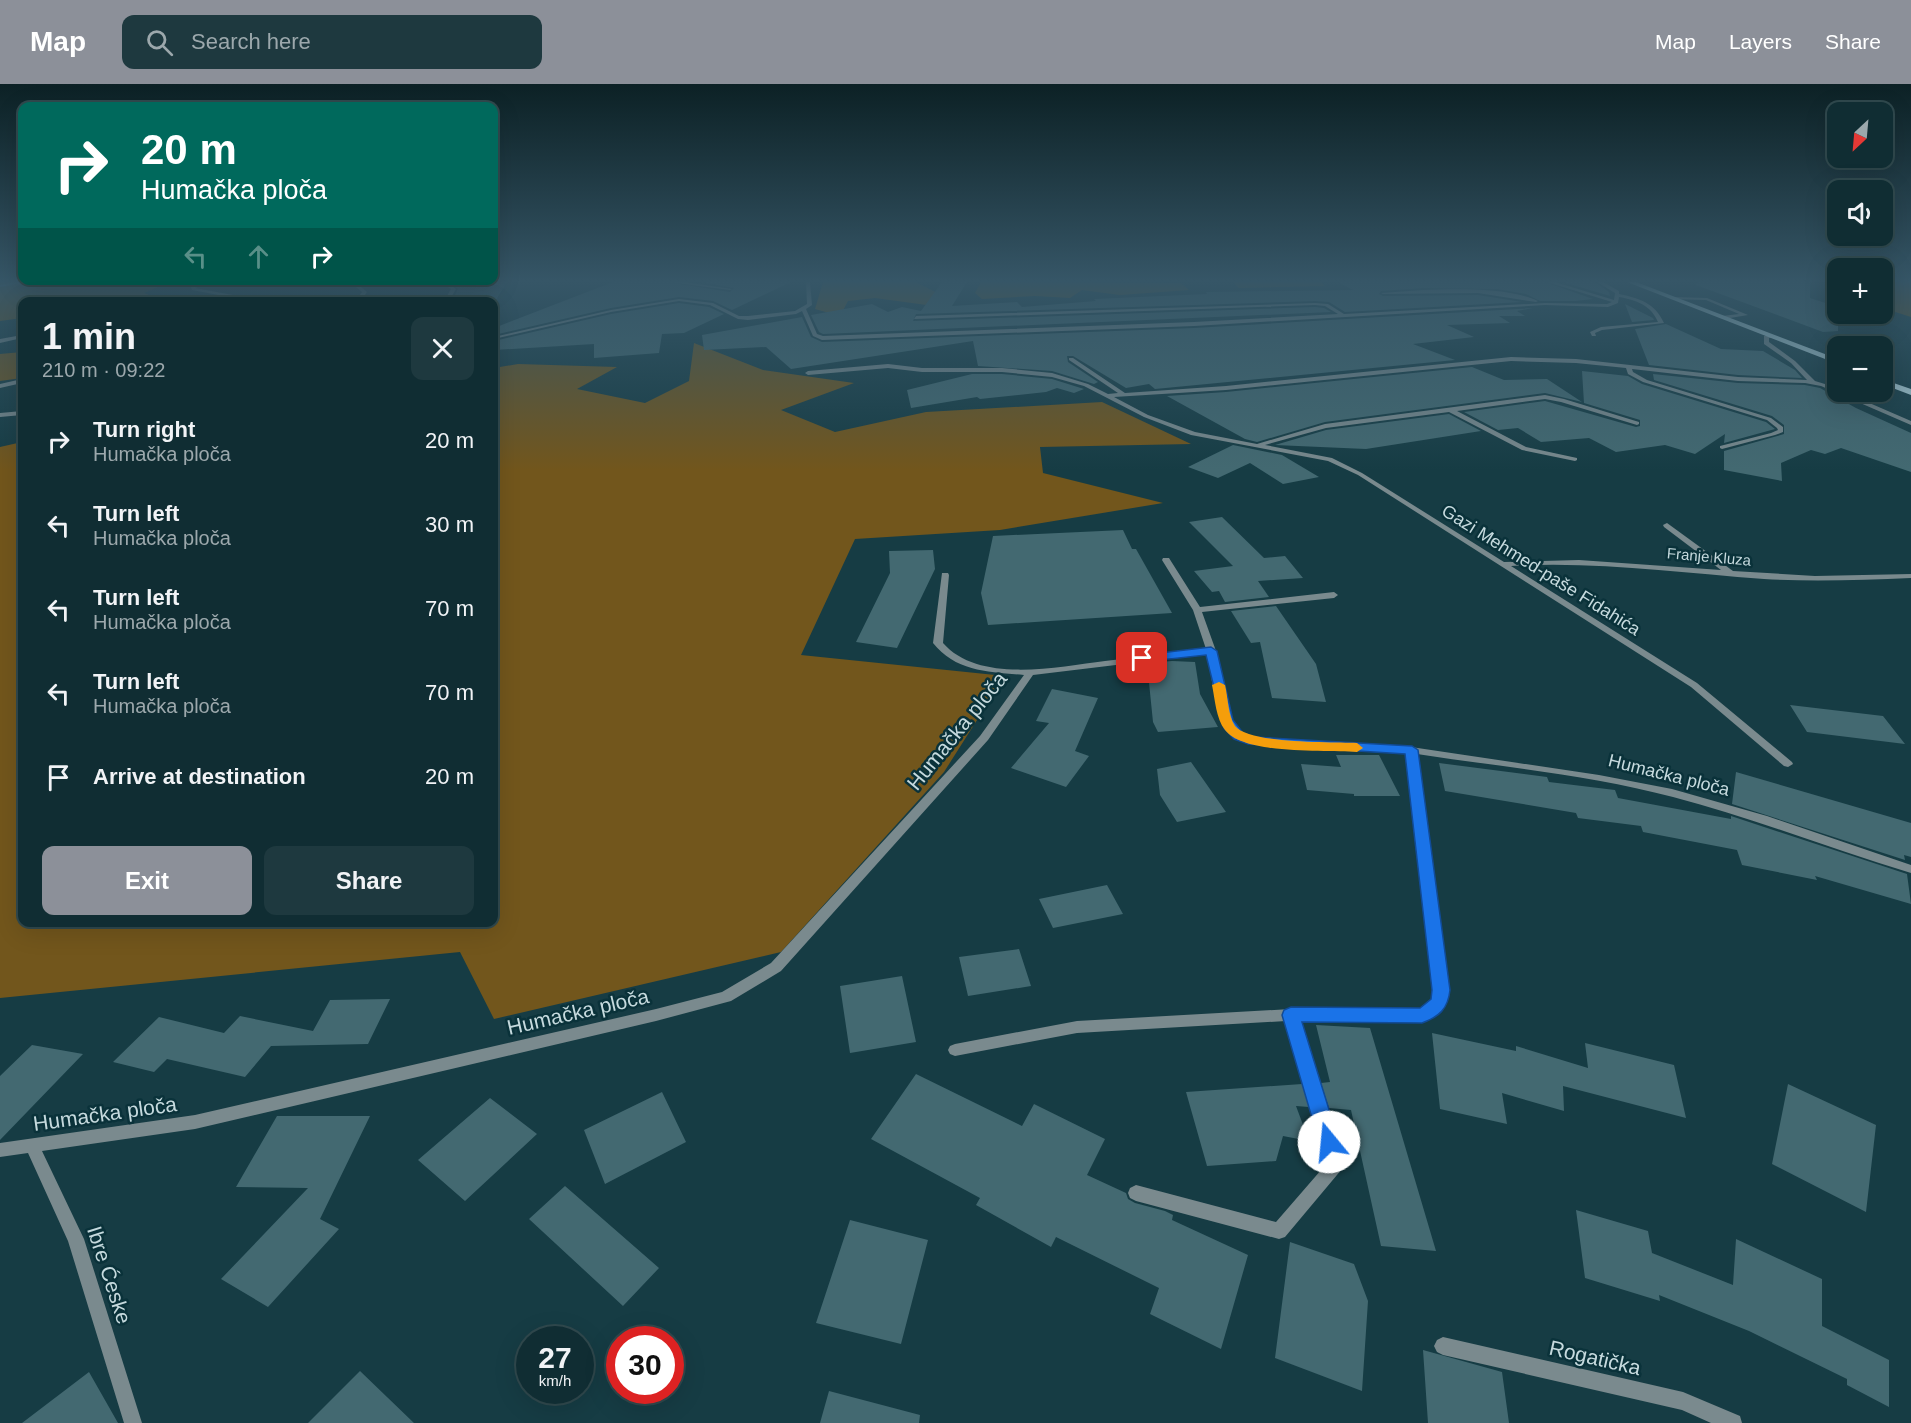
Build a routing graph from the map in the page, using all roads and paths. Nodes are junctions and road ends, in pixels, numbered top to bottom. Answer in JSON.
{"nodes":[{"id":1,"x":1768,"y":344,"type":"edge"},
{"id":2,"x":1794,"y":344,"type":"edge"},
{"id":3,"x":1827,"y":358,"type":"edge"},
{"id":4,"x":1071,"y":359,"type":"dead end"},
{"id":5,"x":1628,"y":366,"type":"junction"},
{"id":6,"x":808,"y":373,"type":"dead end"},
{"id":7,"x":18,"y":382,"type":"edge"},
{"id":8,"x":1813,"y":382,"type":"junction"},
{"id":9,"x":1893,"y":385,"type":"edge"},
{"id":10,"x":0,"y":386,"type":"edge"},
{"id":11,"x":1827,"y":387,"type":"edge"},
{"id":12,"x":1911,"y":392,"type":"edge"},
{"id":13,"x":1123,"y":394,"type":"junction"},
{"id":14,"x":1107,"y":396,"type":"junction"},
{"id":15,"x":1864,"y":402,"type":"edge"},
{"id":16,"x":1449,"y":409,"type":"junction"},
{"id":17,"x":18,"y":414,"type":"edge"},
{"id":18,"x":0,"y":416,"type":"edge"},
{"id":19,"x":1637,"y":423,"type":"dead end"},
{"id":20,"x":1911,"y":423,"type":"edge"},
{"id":21,"x":1256,"y":447,"type":"junction"},
{"id":22,"x":1722,"y":447,"type":"dead end"},
{"id":23,"x":1575,"y":459,"type":"dead end"},
{"id":24,"x":1666,"y":525,"type":"dead end"},
{"id":25,"x":1166,"y":560,"type":"dead end"},
{"id":26,"x":1504,"y":564,"type":"junction"},
{"id":27,"x":1730,"y":573,"type":"junction"},
{"id":28,"x":945,"y":575,"type":"dead end"},
{"id":29,"x":1911,"y":576,"type":"edge"},
{"id":30,"x":1334,"y":595,"type":"dead end"},
{"id":31,"x":1197,"y":610,"type":"junction"},
{"id":32,"x":1211,"y":651,"type":"junction"},
{"id":33,"x":1030,"y":673,"type":"junction"},
{"id":34,"x":1412,"y":750,"type":"junction"},
{"id":35,"x":1788,"y":764,"type":"dead end"},
{"id":36,"x":1911,"y":869,"type":"edge"},
{"id":37,"x":1291,"y":1015,"type":"junction"},
{"id":38,"x":955,"y":1050,"type":"dead end"},
{"id":39,"x":32,"y":1146,"type":"junction"},
{"id":40,"x":0,"y":1150,"type":"edge"},
{"id":41,"x":1136,"y":1193,"type":"dead end"},
{"id":42,"x":1443,"y":1346,"type":"dead end"},
{"id":43,"x":134,"y":1423,"type":"edge"},
{"id":44,"x":1733,"y":1423,"type":"edge"}],
"edges":[{"from":1,"to":8,"type":"street"},
{"from":2,"to":3,"type":"main road"},
{"from":4,"to":13,"type":"street"},
{"from":5,"to":8,"type":"street"},
{"from":5,"to":13,"type":"street"},
{"from":5,"to":22,"type":"street"},
{"from":6,"to":14,"type":"street","name":"Gazi Mehmed-paše Fidahića"},
{"from":7,"to":10,"type":"street"},
{"from":8,"to":11,"type":"street"},
{"from":9,"to":12,"type":"main road"},
{"from":13,"to":14,"type":"street"},
{"from":14,"to":21,"type":"street","name":"Gazi Mehmed-paše Fidahića"},
{"from":15,"to":20,"type":"street"},
{"from":16,"to":19,"type":"street","name":"Gazi Mehmed-paše Fidahića"},
{"from":16,"to":21,"type":"street","name":"Gazi Mehmed-paše Fidahića"},
{"from":16,"to":23,"type":"street"},
{"from":17,"to":18,"type":"street"},
{"from":21,"to":26,"type":"street","name":"Gazi Mehmed-paše Fidahića"},
{"from":24,"to":27,"type":"street"},
{"from":25,"to":31,"type":"street","name":"Humačka ploča"},
{"from":26,"to":27,"type":"street","name":"Franje Kluza"},
{"from":26,"to":35,"type":"street","name":"Gazi Mehmed-paše Fidahića"},
{"from":27,"to":29,"type":"street","name":"Franje Kluza"},
{"from":28,"to":33,"type":"street","name":"Humačka ploča"},
{"from":30,"to":31,"type":"street"},
{"from":31,"to":32,"type":"street","name":"Humačka ploča"},
{"from":32,"to":33,"type":"street","name":"Humačka ploča"},
{"from":32,"to":34,"type":"street","name":"Humačka ploča"},
{"from":33,"to":39,"type":"street","name":"Humačka ploča"},
{"from":34,"to":36,"type":"street","name":"Humačka ploča"},
{"from":34,"to":37,"type":"street"},
{"from":37,"to":38,"type":"street"},
{"from":37,"to":41,"type":"street"},
{"from":39,"to":40,"type":"street","name":"Humačka ploča"},
{"from":39,"to":43,"type":"street","name":"Ibre Ćeske"},
{"from":42,"to":44,"type":"street","name":"Rogatička"}]}
